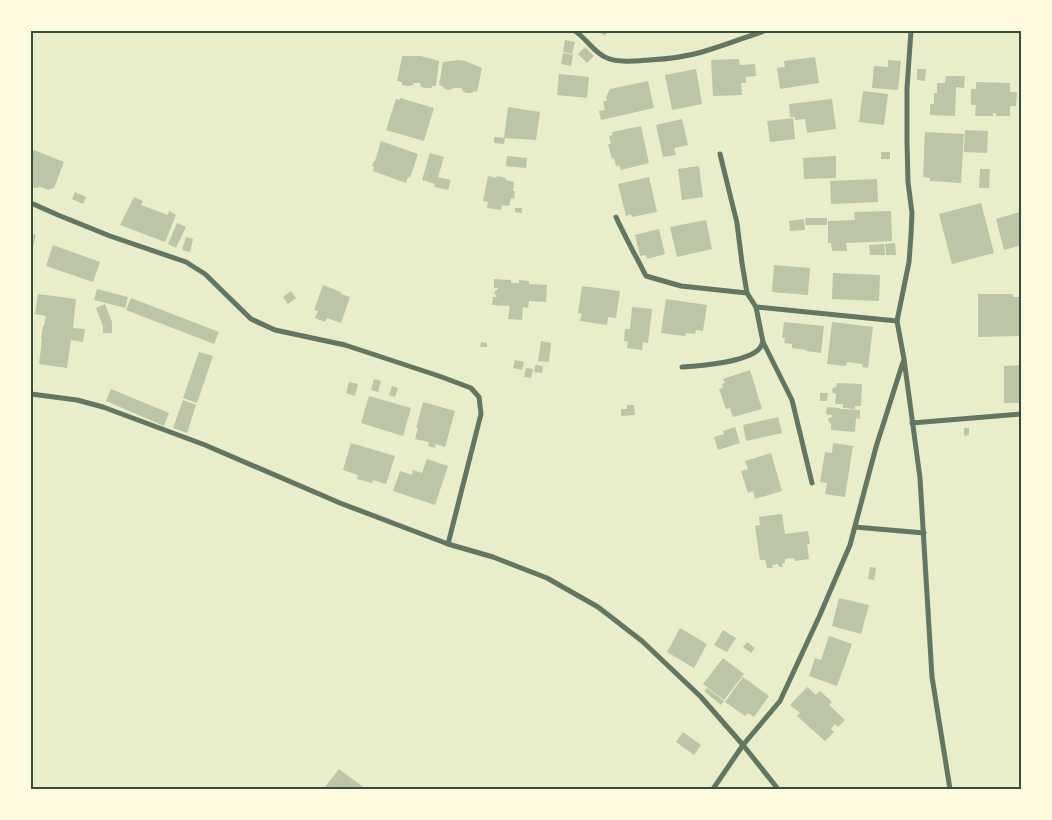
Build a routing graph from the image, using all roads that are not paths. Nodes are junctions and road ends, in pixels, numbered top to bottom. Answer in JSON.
{"nodes":[{"id":1,"x":575,"y":31,"type":"edge"},
{"id":2,"x":740,"y":31,"type":"edge"},
{"id":3,"x":764,"y":31,"type":"edge"},
{"id":4,"x":911,"y":31,"type":"edge"},
{"id":5,"x":740,"y":38,"type":"junction"},
{"id":6,"x":720,"y":154,"type":"dead end"},
{"id":7,"x":31,"y":203,"type":"edge"},
{"id":8,"x":616,"y":218,"type":"dead end"},
{"id":9,"x":747,"y":293,"type":"junction"},
{"id":10,"x":756,"y":307,"type":"junction"},
{"id":11,"x":897,"y":320,"type":"junction"},
{"id":12,"x":763,"y":342,"type":"junction"},
{"id":13,"x":904,"y":359,"type":"junction"},
{"id":14,"x":682,"y":367,"type":"dead end"},
{"id":15,"x":31,"y":394,"type":"edge"},
{"id":16,"x":1021,"y":414,"type":"edge"},
{"id":17,"x":912,"y":423,"type":"junction"},
{"id":18,"x":812,"y":483,"type":"dead end"},
{"id":19,"x":855,"y":527,"type":"junction"},
{"id":20,"x":924,"y":533,"type":"junction"},
{"id":21,"x":448,"y":544,"type":"junction"},
{"id":22,"x":743,"y":745,"type":"junction"},
{"id":23,"x":713,"y":789,"type":"edge"},
{"id":24,"x":778,"y":789,"type":"edge"},
{"id":25,"x":950,"y":789,"type":"edge"}],
"edges":[{"from":1,"to":5,"type":"street"},
{"from":2,"to":5,"type":"street"},
{"from":3,"to":5,"type":"street"},
{"from":4,"to":11,"type":"street"},
{"from":6,"to":9,"type":"street"},
{"from":7,"to":21,"type":"street"},
{"from":8,"to":9,"type":"street"},
{"from":9,"to":10,"type":"street"},
{"from":10,"to":11,"type":"street"},
{"from":10,"to":12,"type":"street"},
{"from":11,"to":13,"type":"street"},
{"from":12,"to":14,"type":"street"},
{"from":12,"to":18,"type":"street"},
{"from":13,"to":17,"type":"street"},
{"from":13,"to":19,"type":"street"},
{"from":15,"to":21,"type":"street"},
{"from":16,"to":17,"type":"street"},
{"from":17,"to":20,"type":"street"},
{"from":19,"to":20,"type":"street"},
{"from":19,"to":22,"type":"street"},
{"from":20,"to":25,"type":"street"},
{"from":21,"to":22,"type":"street"},
{"from":22,"to":23,"type":"street"},
{"from":22,"to":24,"type":"street"}]}
